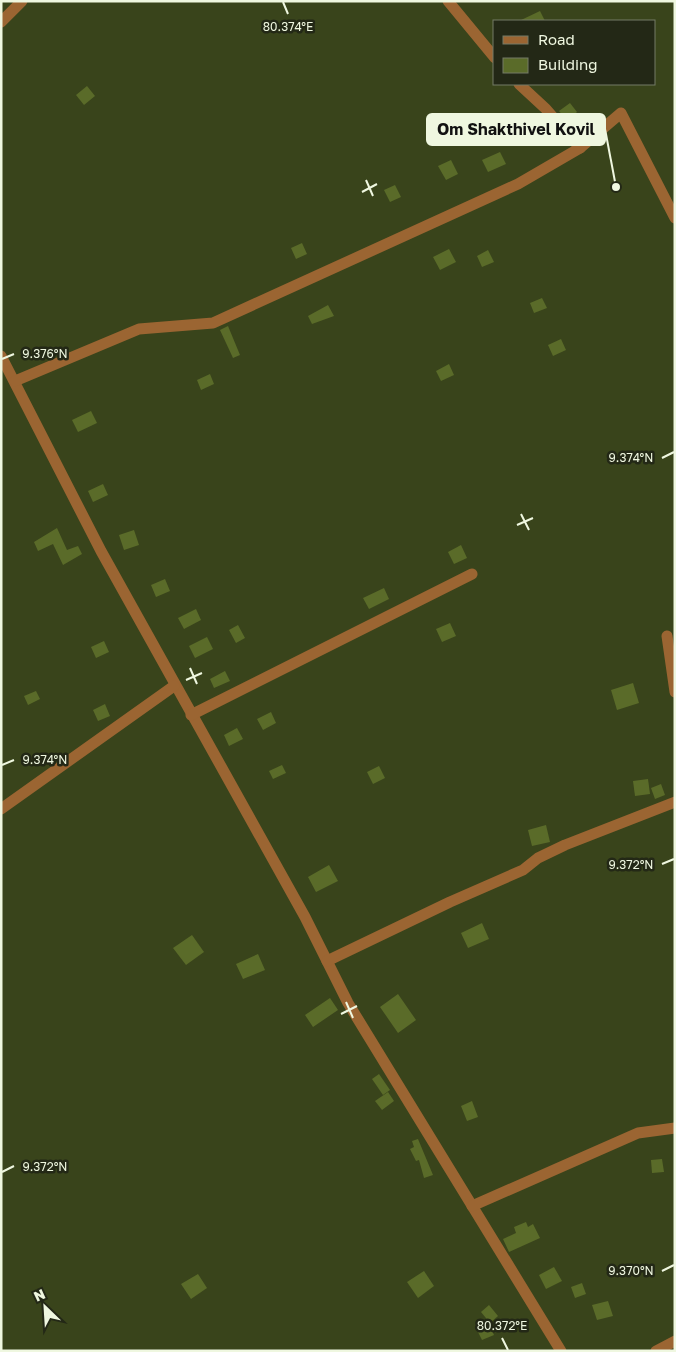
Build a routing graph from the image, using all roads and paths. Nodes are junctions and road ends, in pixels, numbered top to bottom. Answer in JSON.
{"nodes":[{"id":1,"x":22,"y":1,"type":"edge"},
{"id":2,"x":448,"y":1,"type":"edge"},
{"id":3,"x":1,"y":22,"type":"edge"},
{"id":4,"x":493,"y":56,"type":"edge"},
{"id":5,"x":520,"y":85,"type":"edge"},
{"id":6,"x":580,"y":148,"type":"junction"},
{"id":7,"x":675,"y":218,"type":"edge"},
{"id":8,"x":1,"y":356,"type":"edge"},
{"id":9,"x":15,"y":381,"type":"junction"},
{"id":10,"x":472,"y":574,"type":"dead end"},
{"id":11,"x":667,"y":636,"type":"dead end"},
{"id":12,"x":174,"y":686,"type":"junction"},
{"id":13,"x":675,"y":692,"type":"edge"},
{"id":14,"x":190,"y":715,"type":"junction"},
{"id":15,"x":675,"y":802,"type":"edge"},
{"id":16,"x":1,"y":809,"type":"edge"},
{"id":17,"x":327,"y":961,"type":"junction"},
{"id":18,"x":675,"y":1128,"type":"edge"},
{"id":19,"x":472,"y":1206,"type":"junction"},
{"id":20,"x":675,"y":1341,"type":"edge"},
{"id":21,"x":560,"y":1351,"type":"edge"},
{"id":22,"x":656,"y":1351,"type":"edge"}],
"edges":[{"from":1,"to":3,"type":"street"},
{"from":2,"to":4,"type":"street"},
{"from":5,"to":6,"type":"street"},
{"from":6,"to":7,"type":"street"},
{"from":6,"to":9,"type":"street"},
{"from":8,"to":9,"type":"street"},
{"from":9,"to":12,"type":"street"},
{"from":10,"to":14,"type":"street"},
{"from":11,"to":13,"type":"street"},
{"from":12,"to":14,"type":"street"},
{"from":12,"to":16,"type":"street"},
{"from":14,"to":17,"type":"street"},
{"from":15,"to":17,"type":"street"},
{"from":17,"to":19,"type":"street"},
{"from":18,"to":19,"type":"street"},
{"from":19,"to":21,"type":"street"},
{"from":20,"to":22,"type":"street"}]}
